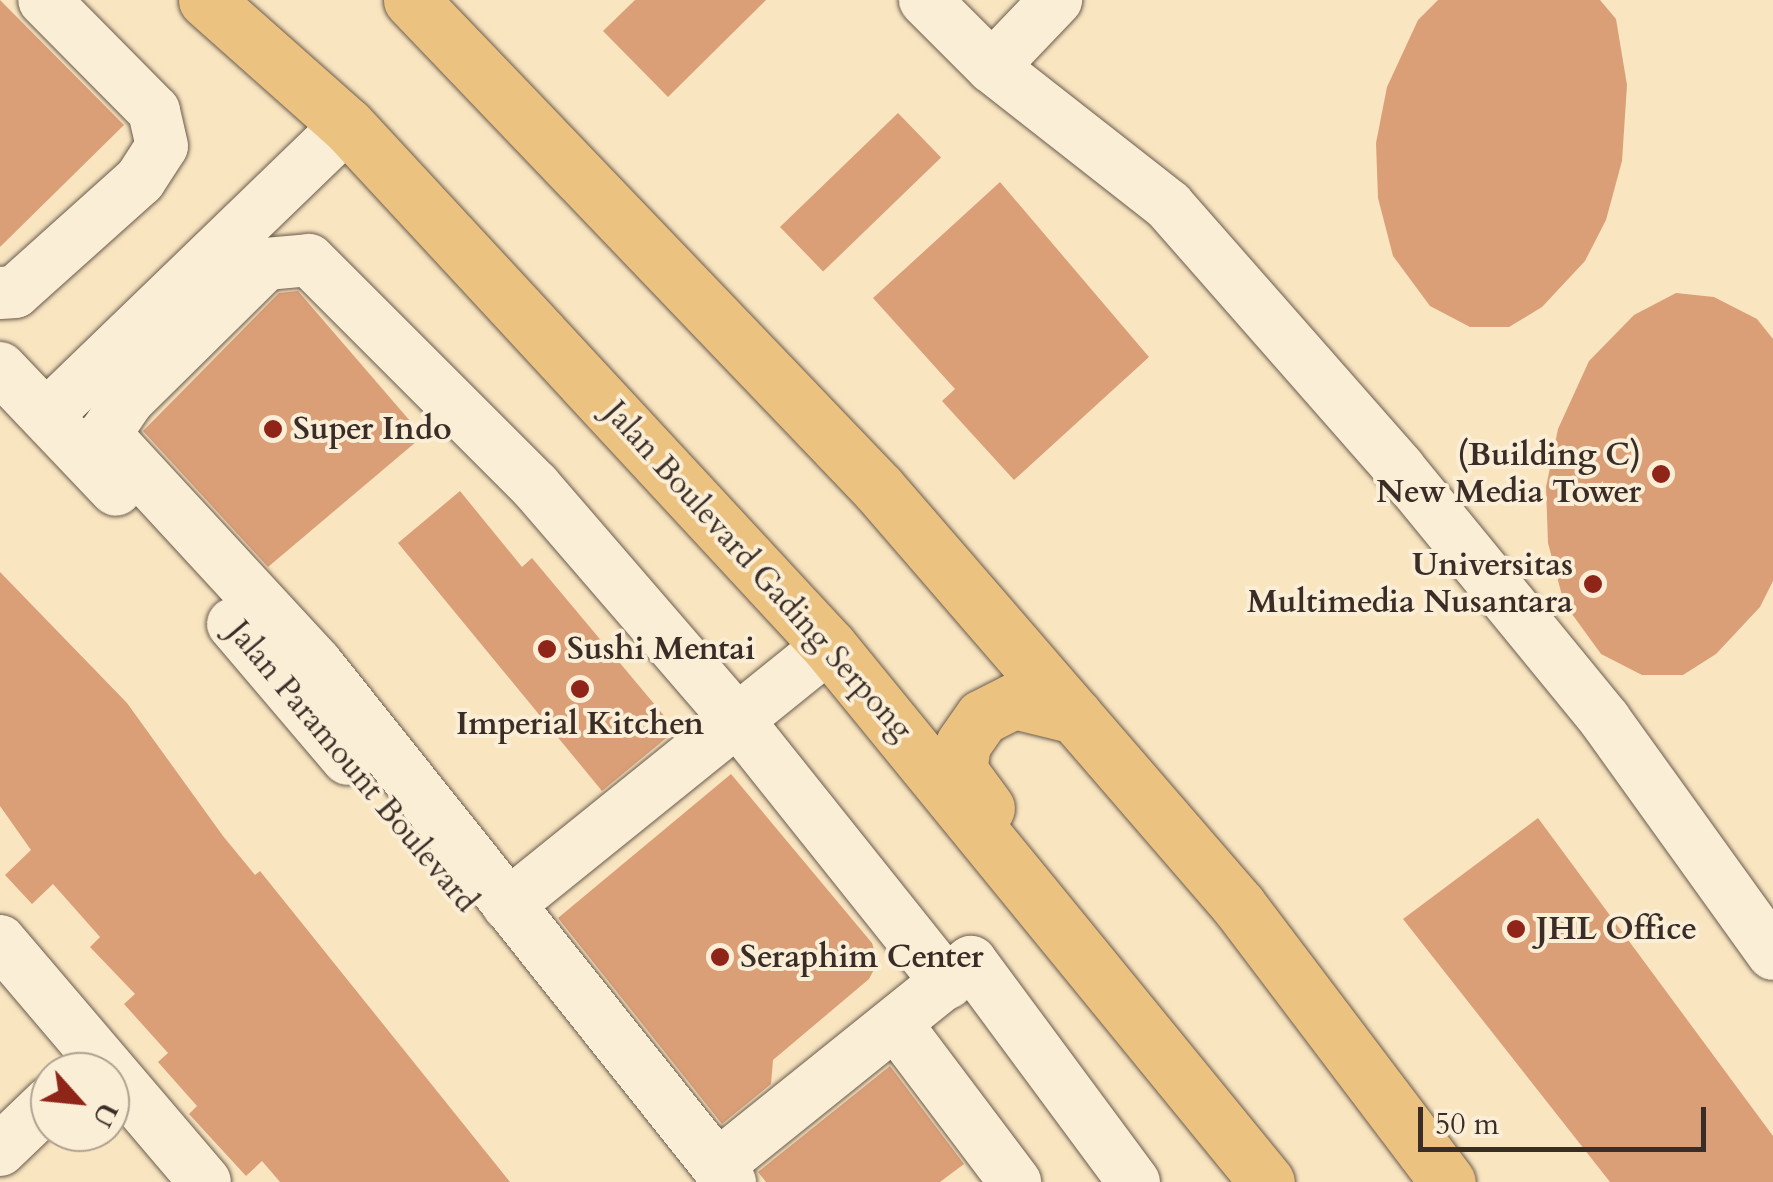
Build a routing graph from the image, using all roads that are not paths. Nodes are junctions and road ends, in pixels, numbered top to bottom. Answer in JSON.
{"nodes":[{"id":1,"x":44,"y":0,"type":"edge"},
{"id":2,"x":206,"y":0,"type":"edge"},
{"id":3,"x":411,"y":0,"type":"edge"},
{"id":4,"x":925,"y":0,"type":"edge"},
{"id":5,"x":1037,"y":6,"type":"edge"},
{"id":6,"x":992,"y":67,"type":"junction"},
{"id":7,"x":347,"y":125,"type":"junction"},
{"id":8,"x":0,"y":293,"type":"edge"},
{"id":9,"x":0,"y":368,"type":"edge"},
{"id":10,"x":48,"y":414,"type":"junction"},
{"id":11,"x":878,"y":488,"type":"junction"},
{"id":12,"x":829,"y":646,"type":"junction"},
{"id":13,"x":1075,"y":716,"type":"junction"},
{"id":14,"x":895,"y":720,"type":"junction"},
{"id":15,"x":739,"y":722,"type":"junction"},
{"id":16,"x":508,"y":905,"type":"junction"},
{"id":17,"x":0,"y":940,"type":"edge"},
{"id":18,"x":1773,"y":954,"type":"edge"},
{"id":19,"x":1092,"y":962,"type":"junction"},
{"id":20,"x":947,"y":983,"type":"junction"},
{"id":21,"x":896,"y":1024,"type":"junction"},
{"id":22,"x":82,"y":1052,"type":"edge"},
{"id":23,"x":130,"y":1111,"type":"edge"},
{"id":24,"x":30,"y":1121,"type":"edge"},
{"id":25,"x":0,"y":1150,"type":"edge"},
{"id":26,"x":181,"y":1173,"type":"edge"},
{"id":27,"x":710,"y":1177,"type":"edge"},
{"id":28,"x":1124,"y":1178,"type":"edge"},
{"id":29,"x":1015,"y":1182,"type":"edge"},
{"id":30,"x":1266,"y":1182,"type":"edge"},
{"id":31,"x":1448,"y":1182,"type":"edge"}],
"edges":[{"from":1,"to":8,"type":"street"},
{"from":2,"to":7,"type":"main road","name":"Jalan Boulevard Gading Serpong"},
{"from":3,"to":11,"type":"main road"},
{"from":4,"to":6,"type":"street"},
{"from":5,"to":6,"type":"street"},
{"from":6,"to":18,"type":"street"},
{"from":7,"to":10,"type":"street"},
{"from":7,"to":12,"type":"main road","name":"Jalan Boulevard Gading Serpong"},
{"from":9,"to":10,"type":"street","name":"Jalan Paramount Boulevard"},
{"from":10,"to":27,"type":"street","name":"Jalan Paramount Boulevard"},
{"from":11,"to":13,"type":"main road"},
{"from":11,"to":14,"type":"main road"},
{"from":12,"to":14,"type":"main road","name":"Jalan Boulevard Gading Serpong"},
{"from":12,"to":15,"type":"street"},
{"from":13,"to":19,"type":"main road"},
{"from":13,"to":31,"type":"main road"},
{"from":14,"to":19,"type":"main road","name":"Jalan Boulevard Gading Serpong"},
{"from":15,"to":16,"type":"street"},
{"from":15,"to":16,"type":"street"},
{"from":15,"to":20,"type":"street"},
{"from":16,"to":27,"type":"street"},
{"from":17,"to":22,"type":"street"},
{"from":19,"to":30,"type":"main road","name":"Jalan Boulevard Gading Serpong"},
{"from":20,"to":21,"type":"street"},
{"from":20,"to":28,"type":"street"},
{"from":21,"to":27,"type":"street"},
{"from":21,"to":29,"type":"street"},
{"from":23,"to":26,"type":"street"},
{"from":24,"to":25,"type":"street"}]}
